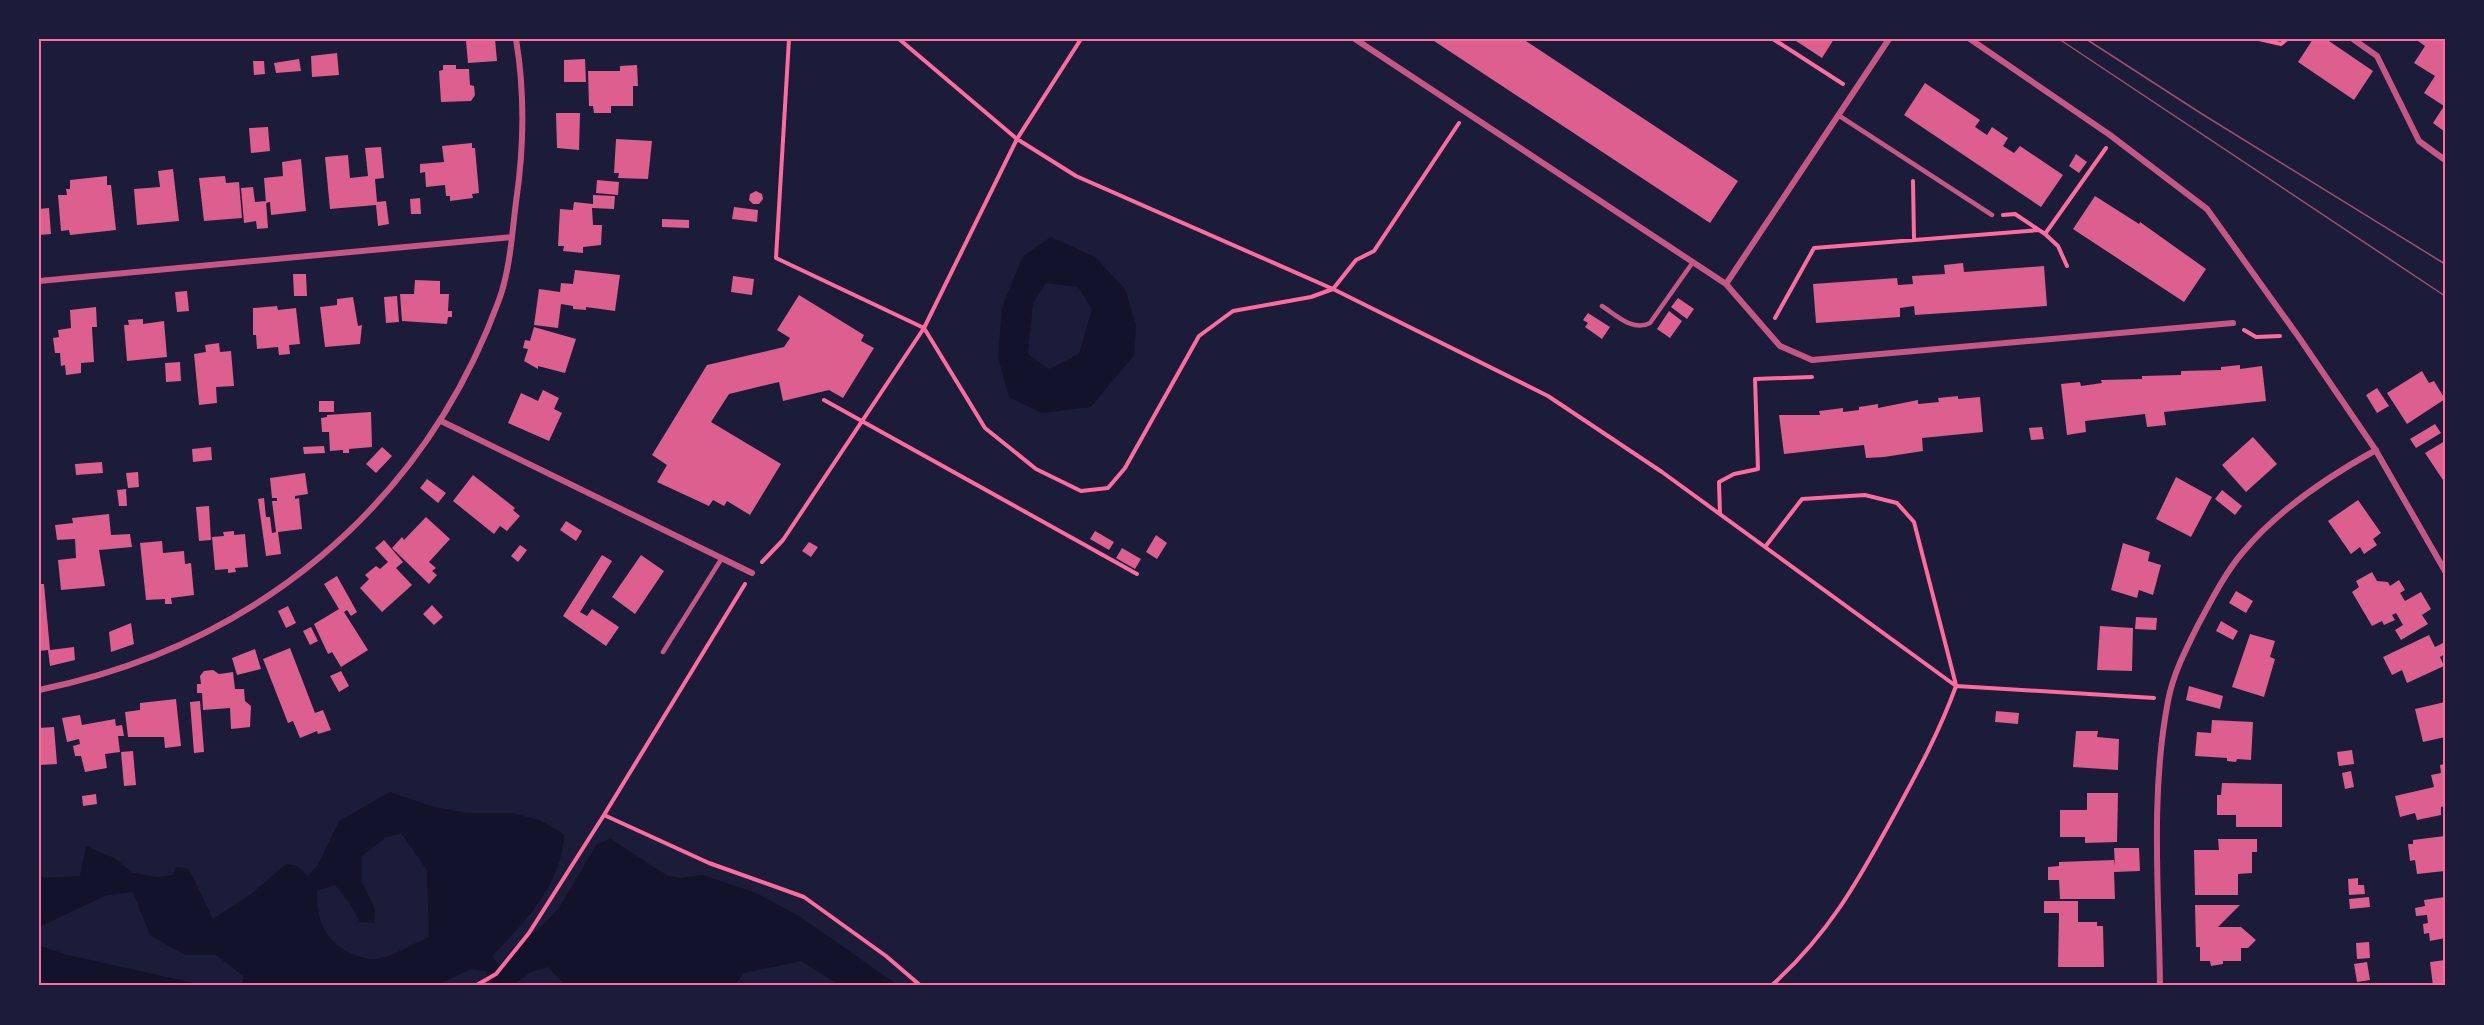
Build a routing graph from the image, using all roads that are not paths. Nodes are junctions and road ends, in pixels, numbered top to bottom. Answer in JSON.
{"nodes":[{"id":1,"x":516,"y":39,"type":"edge"},
{"id":2,"x":1355,"y":39,"type":"edge"},
{"id":3,"x":1889,"y":39,"type":"edge"},
{"id":4,"x":1970,"y":39,"type":"edge"},
{"id":5,"x":2353,"y":39,"type":"edge"},
{"id":6,"x":1838,"y":114,"type":"junction"},
{"id":7,"x":2445,"y":160,"type":"edge"},
{"id":8,"x":1992,"y":215,"type":"road end"},
{"id":9,"x":512,"y":237,"type":"junction"},
{"id":10,"x":1693,"y":262,"type":"junction"},
{"id":11,"x":39,"y":281,"type":"edge"},
{"id":12,"x":1726,"y":284,"type":"junction"},
{"id":13,"x":1602,"y":306,"type":"dead end"},
{"id":14,"x":2233,"y":323,"type":"road end"},
{"id":15,"x":441,"y":421,"type":"junction"},
{"id":16,"x":2376,"y":450,"type":"junction"},
{"id":17,"x":722,"y":558,"type":"junction"},
{"id":18,"x":2445,"y":571,"type":"edge"},
{"id":19,"x":752,"y":573,"type":"road end"},
{"id":20,"x":663,"y":652,"type":"dead end"},
{"id":21,"x":39,"y":690,"type":"edge"},
{"id":22,"x":2160,"y":986,"type":"edge"}],
"edges":[{"from":1,"to":9,"type":"street"},
{"from":2,"to":10,"type":"street"},
{"from":3,"to":6,"type":"street"},
{"from":4,"to":16,"type":"street"},
{"from":5,"to":7,"type":"street"},
{"from":6,"to":8,"type":"lane"},
{"from":6,"to":12,"type":"street"},
{"from":9,"to":11,"type":"street"},
{"from":9,"to":15,"type":"street"},
{"from":10,"to":12,"type":"street"},
{"from":10,"to":13,"type":"lane"},
{"from":12,"to":14,"type":"street"},
{"from":15,"to":17,"type":"street"},
{"from":15,"to":21,"type":"street"},
{"from":16,"to":18,"type":"street"},
{"from":16,"to":22,"type":"street"},
{"from":17,"to":19,"type":"street"},
{"from":17,"to":20,"type":"lane"}]}
